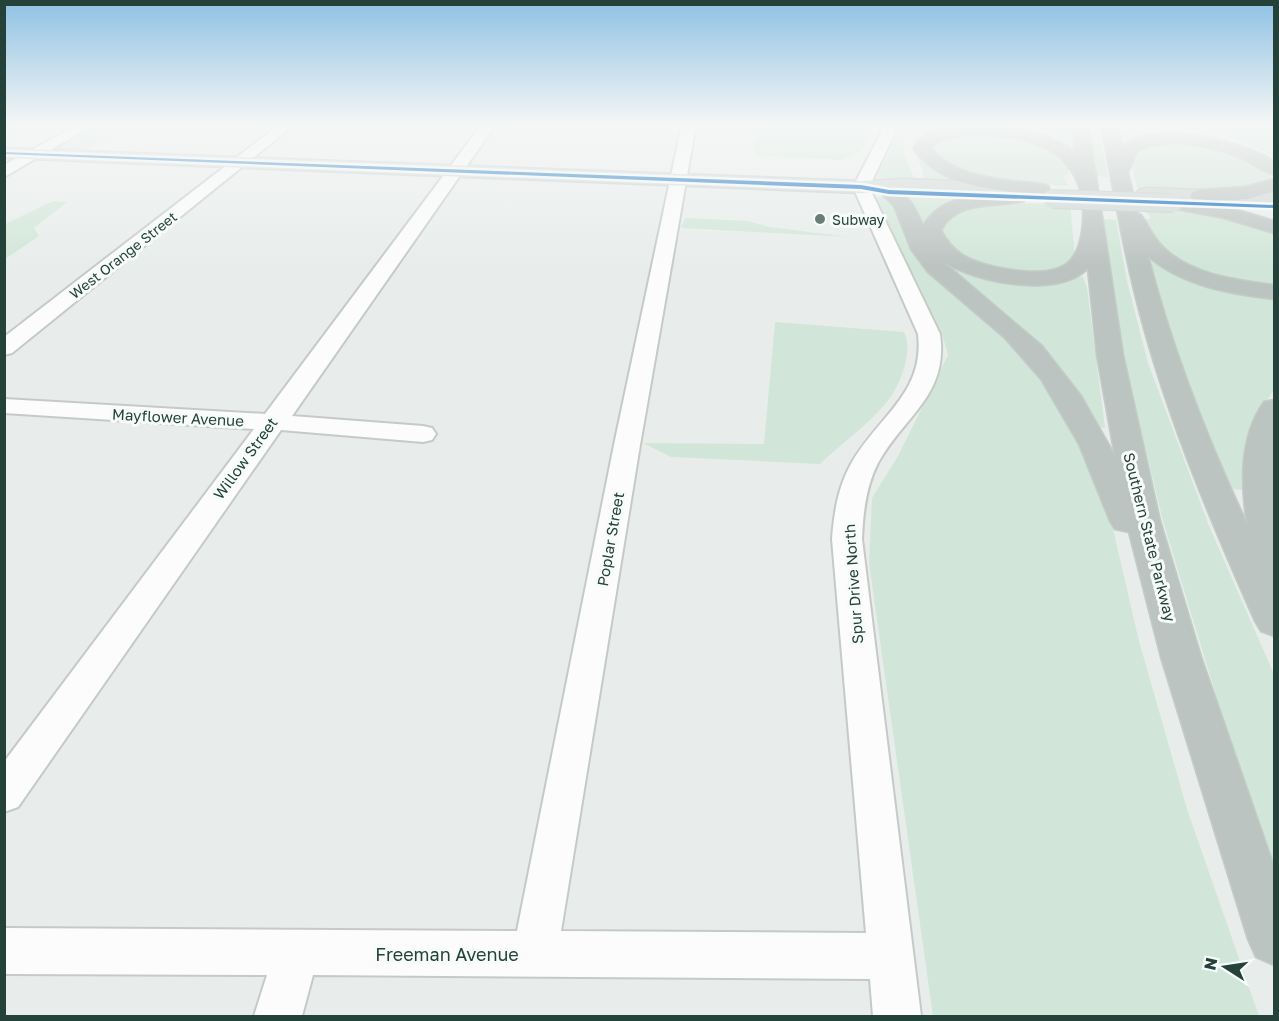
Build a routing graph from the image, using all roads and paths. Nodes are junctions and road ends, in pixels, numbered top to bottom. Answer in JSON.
{"nodes":[{"id":1,"x":229,"y":172,"type":"edge"},
{"id":2,"x":453,"y":172,"type":"edge"},
{"id":3,"x":495,"y":172,"type":"edge"},
{"id":4,"x":679,"y":172,"type":"edge"},
{"id":5,"x":886,"y":172,"type":"edge"},
{"id":6,"x":917,"y":172,"type":"edge"},
{"id":7,"x":954,"y":172,"type":"edge"},
{"id":8,"x":1079,"y":172,"type":"edge"},
{"id":9,"x":1087,"y":172,"type":"edge"},
{"id":10,"x":1120,"y":172,"type":"edge"},
{"id":11,"x":678,"y":179,"type":"junction"},
{"id":12,"x":1275,"y":185,"type":"edge"},
{"id":13,"x":885,"y":188,"type":"junction"},
{"id":14,"x":1089,"y":188,"type":"junction"},
{"id":15,"x":1051,"y":193,"type":"junction"},
{"id":16,"x":1198,"y":196,"type":"junction"},
{"id":17,"x":1018,"y":197,"type":"junction"},
{"id":18,"x":1275,"y":199,"type":"edge"},
{"id":19,"x":1137,"y":202,"type":"junction"},
{"id":20,"x":1173,"y":203,"type":"junction"},
{"id":21,"x":1275,"y":207,"type":"edge"},
{"id":22,"x":1275,"y":227,"type":"edge"},
{"id":23,"x":1094,"y":231,"type":"junction"},
{"id":24,"x":1275,"y":292,"type":"edge"},
{"id":25,"x":4,"y":348,"type":"edge"},
{"id":26,"x":4,"y":406,"type":"edge"},
{"id":27,"x":1275,"y":408,"type":"edge"},
{"id":28,"x":271,"y":422,"type":"junction"},
{"id":29,"x":423,"y":434,"type":"dead end"},
{"id":30,"x":1275,"y":570,"type":"edge"},
{"id":31,"x":1275,"y":621,"type":"edge"},
{"id":32,"x":1181,"y":657,"type":"junction"},
{"id":33,"x":4,"y":794,"type":"edge"},
{"id":34,"x":1275,"y":939,"type":"edge"},
{"id":35,"x":4,"y":951,"type":"edge"},
{"id":36,"x":297,"y":953,"type":"junction"},
{"id":37,"x":535,"y":955,"type":"junction"},
{"id":38,"x":890,"y":956,"type":"junction"},
{"id":39,"x":278,"y":1017,"type":"edge"},
{"id":40,"x":897,"y":1017,"type":"edge"}],
"edges":[{"from":1,"to":25,"type":"street","name":"West Orange Street"},
{"from":2,"to":28,"type":"street","name":"Willow Street"},
{"from":3,"to":11,"type":"main road"},
{"from":4,"to":11,"type":"street","name":"Poplar Street"},
{"from":5,"to":13,"type":"street"},
{"from":6,"to":13,"type":"highway"},
{"from":7,"to":15,"type":"highway"},
{"from":8,"to":14,"type":"highway"},
{"from":9,"to":14,"type":"highway","name":"Southern State Parkway"},
{"from":10,"to":19,"type":"highway"},
{"from":11,"to":13,"type":"main road"},
{"from":11,"to":37,"type":"street","name":"Poplar Street"},
{"from":12,"to":16,"type":"highway"},
{"from":13,"to":15,"type":"main road"},
{"from":13,"to":17,"type":"main road"},
{"from":13,"to":32,"type":"highway"},
{"from":13,"to":38,"type":"street","name":"Spur Drive North"},
{"from":14,"to":23,"type":"highway","name":"Southern State Parkway"},
{"from":15,"to":17,"type":"main road"},
{"from":15,"to":19,"type":"main road"},
{"from":15,"to":20,"type":"main road","bridge":true},
{"from":16,"to":18,"type":"main road"},
{"from":16,"to":19,"type":"main road"},
{"from":17,"to":23,"type":"highway"},
{"from":19,"to":24,"type":"highway"},
{"from":19,"to":31,"type":"highway"},
{"from":20,"to":21,"type":"main road"},
{"from":20,"to":22,"type":"highway"},
{"from":23,"to":32,"type":"highway","name":"Southern State Parkway"},
{"from":26,"to":28,"type":"street","name":"Mayflower Avenue"},
{"from":27,"to":30,"type":"highway"},
{"from":28,"to":29,"type":"street","name":"Mayflower Avenue"},
{"from":28,"to":33,"type":"street","name":"Willow Street"},
{"from":32,"to":34,"type":"highway","name":"Southern State Parkway"},
{"from":35,"to":36,"type":"street","name":"Freeman Avenue"},
{"from":36,"to":37,"type":"street","name":"Freeman Avenue"},
{"from":36,"to":39,"type":"street"},
{"from":37,"to":38,"type":"street","name":"Freeman Avenue"},
{"from":38,"to":40,"type":"street","name":"Spur Drive North"}]}
